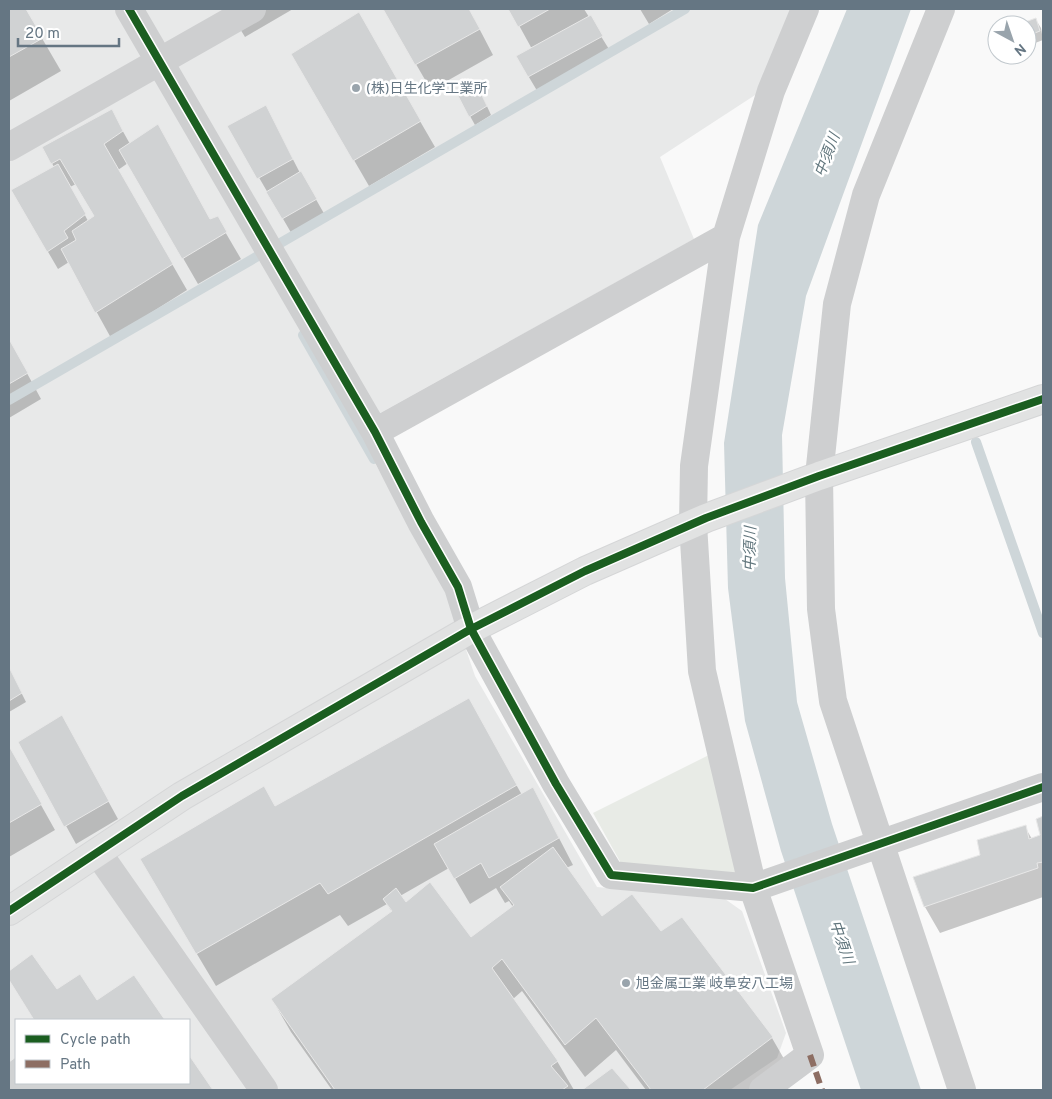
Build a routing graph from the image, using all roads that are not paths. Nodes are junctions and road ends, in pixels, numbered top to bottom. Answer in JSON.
{"nodes":[{"id":1,"x":129,"y":9,"type":"edge"},
{"id":2,"x":252,"y":9,"type":"edge"},
{"id":3,"x":805,"y":9,"type":"edge"},
{"id":4,"x":941,"y":9,"type":"edge"},
{"id":5,"x":159,"y":61,"type":"junction"},
{"id":6,"x":9,"y":147,"type":"edge"},
{"id":7,"x":726,"y":236,"type":"junction"},
{"id":8,"x":1043,"y":399,"type":"edge"},
{"id":9,"x":375,"y":432,"type":"junction"},
{"id":10,"x":814,"y":478,"type":"junction"},
{"id":11,"x":700,"y":521,"type":"junction"},
{"id":12,"x":471,"y":630,"type":"junction"},
{"id":13,"x":1043,"y":787,"type":"edge"},
{"id":14,"x":869,"y":848,"type":"junction"},
{"id":15,"x":98,"y":853,"type":"junction"},
{"id":16,"x":760,"y":886,"type":"junction"},
{"id":17,"x":9,"y":911,"type":"edge"},
{"id":18,"x":264,"y":1090,"type":"edge"},
{"id":19,"x":763,"y":1090,"type":"edge"},
{"id":20,"x":962,"y":1090,"type":"edge"}],
"edges":[{"from":1,"to":5,"type":"street"},
{"from":2,"to":5,"type":"street"},
{"from":3,"to":7,"type":"street"},
{"from":4,"to":10,"type":"street"},
{"from":5,"to":6,"type":"street"},
{"from":5,"to":9,"type":"street"},
{"from":7,"to":9,"type":"street"},
{"from":7,"to":11,"type":"street"},
{"from":8,"to":10,"type":"street"},
{"from":9,"to":12,"type":"street"},
{"from":10,"to":11,"type":"street"},
{"from":10,"to":14,"type":"street"},
{"from":11,"to":12,"type":"street"},
{"from":11,"to":16,"type":"street"},
{"from":12,"to":15,"type":"street"},
{"from":12,"to":16,"type":"street"},
{"from":13,"to":14,"type":"street"},
{"from":14,"to":16,"type":"street"},
{"from":14,"to":20,"type":"street"},
{"from":15,"to":17,"type":"street"},
{"from":15,"to":18,"type":"street"},
{"from":16,"to":19,"type":"street"}]}
